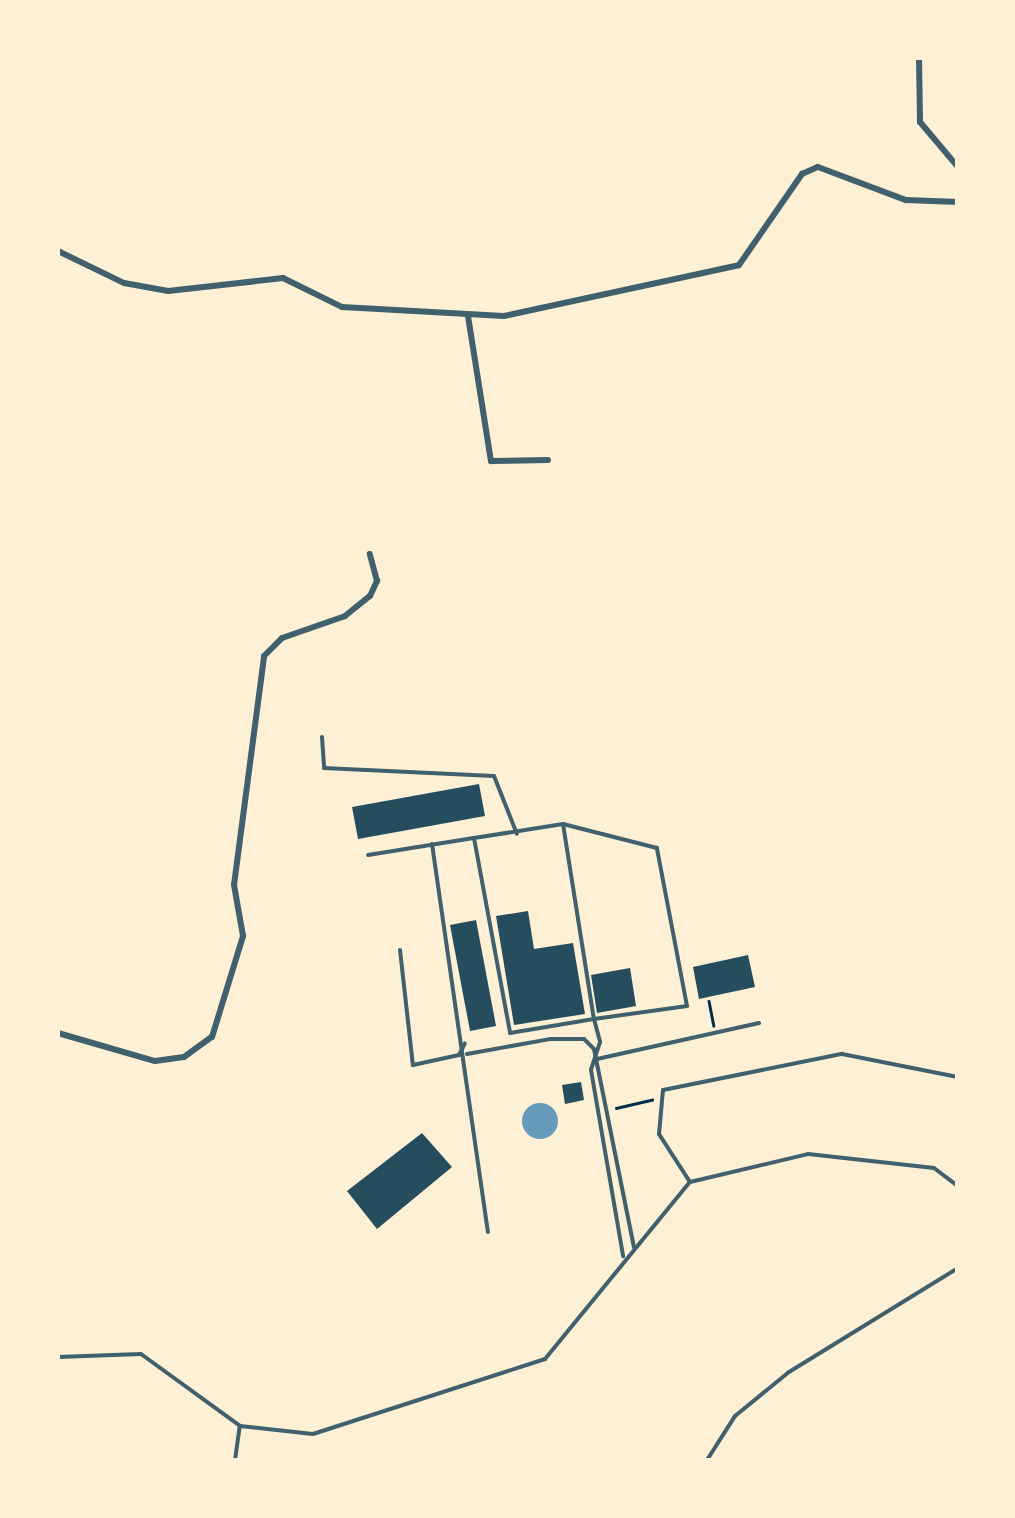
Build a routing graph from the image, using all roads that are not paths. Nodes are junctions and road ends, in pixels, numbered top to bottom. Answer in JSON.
{"nodes":[{"id":1,"x":919,"y":58,"type":"edge"},
{"id":2,"x":958,"y":167,"type":"edge"},
{"id":3,"x":958,"y":202,"type":"edge"},
{"id":4,"x":58,"y":251,"type":"edge"},
{"id":5,"x":468,"y":316,"type":"junction"},
{"id":6,"x":548,"y":460,"type":"dead end"},
{"id":7,"x":370,"y":554,"type":"dead end"},
{"id":8,"x":322,"y":737,"type":"dead end"},
{"id":9,"x":563,"y":824,"type":"junction"},
{"id":10,"x":517,"y":834,"type":"junction"},
{"id":11,"x":474,"y":838,"type":"junction"},
{"id":12,"x":432,"y":844,"type":"junction"},
{"id":13,"x":368,"y":855,"type":"dead end"},
{"id":14,"x":400,"y":950,"type":"dead end"},
{"id":15,"x":594,"y":1019,"type":"junction"},
{"id":16,"x":759,"y":1022,"type":"dead end"},
{"id":17,"x":58,"y":1033,"type":"edge"},
{"id":18,"x":466,"y":1043,"type":"junction"},
{"id":19,"x":594,"y":1049,"type":"junction"},
{"id":20,"x":467,"y":1054,"type":"junction"},
{"id":21,"x":597,"y":1059,"type":"junction"},
{"id":22,"x":958,"y":1077,"type":"edge"},
{"id":23,"x":690,"y":1182,"type":"junction"},
{"id":24,"x":958,"y":1186,"type":"edge"},
{"id":25,"x":488,"y":1232,"type":"dead end"},
{"id":26,"x":634,"y":1247,"type":"junction"},
{"id":27,"x":624,"y":1259,"type":"junction"},
{"id":28,"x":958,"y":1268,"type":"edge"},
{"id":29,"x":58,"y":1356,"type":"edge"},
{"id":30,"x":240,"y":1426,"type":"junction"},
{"id":31,"x":235,"y":1460,"type":"edge"},
{"id":32,"x":707,"y":1460,"type":"edge"}],
"edges":[{"from":1,"to":2,"type":"street"},
{"from":3,"to":5,"type":"street"},
{"from":4,"to":5,"type":"street"},
{"from":5,"to":6,"type":"street"},
{"from":7,"to":17,"type":"street"},
{"from":8,"to":10,"type":"lane"},
{"from":9,"to":10,"type":"lane"},
{"from":9,"to":15,"type":"lane"},
{"from":9,"to":15,"type":"lane"},
{"from":10,"to":11,"type":"lane"},
{"from":11,"to":12,"type":"lane"},
{"from":11,"to":15,"type":"lane"},
{"from":12,"to":13,"type":"lane"},
{"from":12,"to":18,"type":"lane"},
{"from":14,"to":18,"type":"lane"},
{"from":15,"to":19,"type":"lane"},
{"from":16,"to":21,"type":"lane"},
{"from":18,"to":20,"type":"lane"},
{"from":19,"to":20,"type":"lane"},
{"from":19,"to":21,"type":"lane"},
{"from":19,"to":27,"type":"lane"},
{"from":20,"to":25,"type":"lane"},
{"from":21,"to":26,"type":"lane"},
{"from":22,"to":23,"type":"lane"},
{"from":23,"to":24,"type":"lane"},
{"from":23,"to":26,"type":"lane"},
{"from":26,"to":27,"type":"lane"},
{"from":27,"to":30,"type":"lane"},
{"from":28,"to":32,"type":"lane"},
{"from":29,"to":30,"type":"lane"},
{"from":30,"to":31,"type":"lane"}]}
